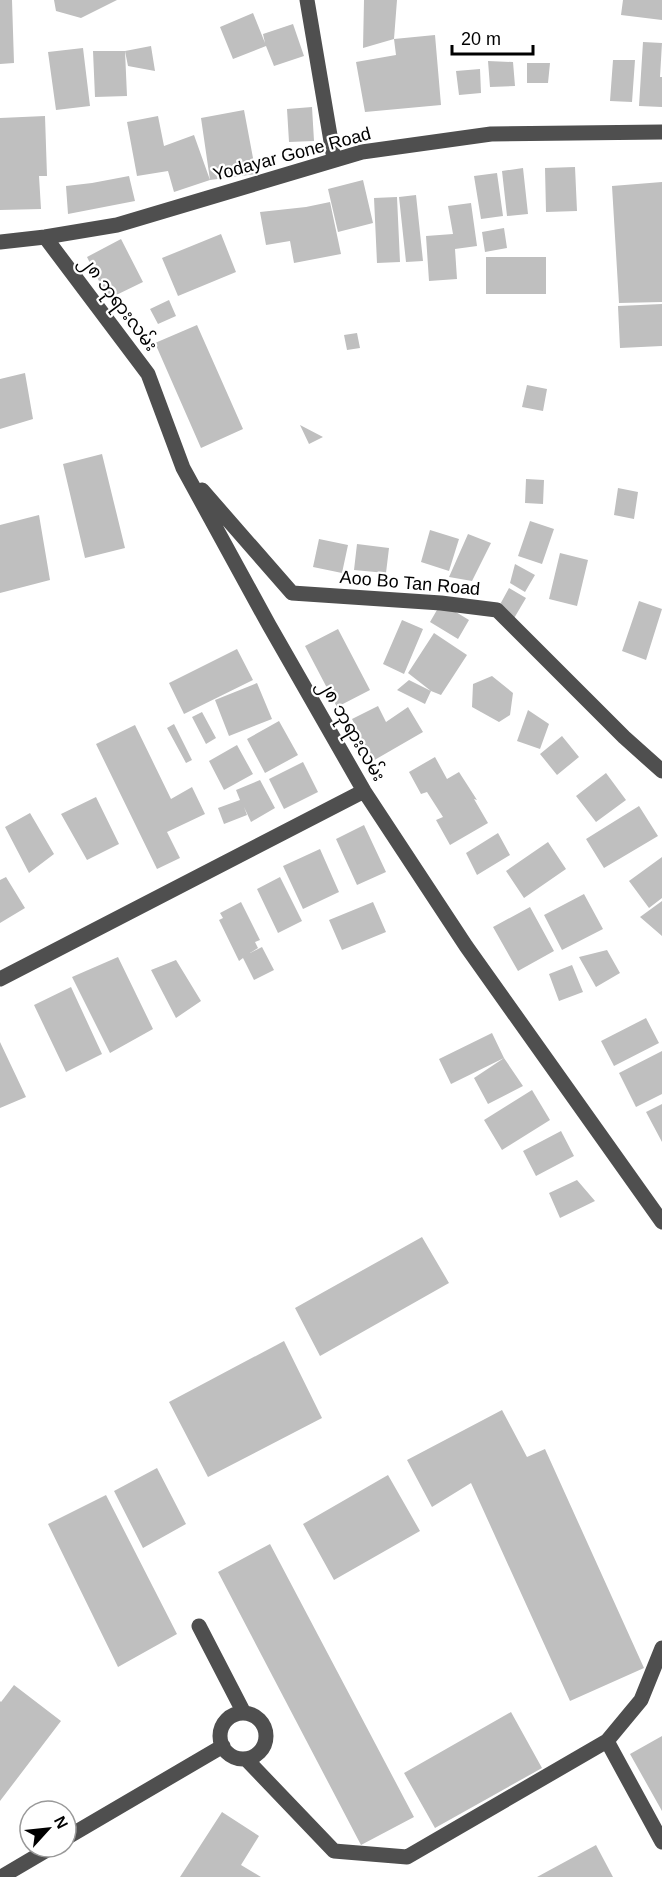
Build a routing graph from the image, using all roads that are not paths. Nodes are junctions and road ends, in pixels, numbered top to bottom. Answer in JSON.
{"nodes":[{"id":1,"x":307,"y":0,"type":"edge"},
{"id":2,"x":662,"y":132,"type":"edge"},
{"id":3,"x":334,"y":159,"type":"junction"},
{"id":4,"x":45,"y":237,"type":"junction"},
{"id":5,"x":0,"y":242,"type":"edge"},
{"id":6,"x":183,"y":468,"type":"junction"},
{"id":7,"x":662,"y":771,"type":"edge"},
{"id":8,"x":364,"y":791,"type":"junction"},
{"id":9,"x":0,"y":979,"type":"edge"},
{"id":10,"x":662,"y":1222,"type":"edge"},
{"id":11,"x":199,"y":1626,"type":"dead end"},
{"id":12,"x":662,"y":1648,"type":"edge"},
{"id":13,"x":244,"y":1713,"type":"junction"},
{"id":14,"x":607,"y":1741,"type":"junction"},
{"id":15,"x":223,"y":1746,"type":"junction"},
{"id":16,"x":246,"y":1759,"type":"junction"},
{"id":17,"x":78,"y":1831,"type":"edge"},
{"id":18,"x":662,"y":1842,"type":"edge"},
{"id":19,"x":32,"y":1859,"type":"edge"},
{"id":20,"x":1,"y":1877,"type":"edge"}],
"edges":[{"from":1,"to":3,"type":"street"},
{"from":2,"to":3,"type":"street","name":"Yodayar Gone Road"},
{"from":3,"to":4,"type":"street","name":"Yodayar Gone Road"},
{"from":4,"to":5,"type":"street","name":"Yodayar Gone Road"},
{"from":4,"to":6,"type":"street","name":"၂၈ ဘုရားလမ်း"},
{"from":6,"to":7,"type":"street","name":"Aoo Bo Tan Road"},
{"from":6,"to":8,"type":"street","name":"၂၈ ဘုရားလမ်း"},
{"from":8,"to":9,"type":"street"},
{"from":8,"to":10,"type":"street","name":"၂၈ ဘုရားလမ်း"},
{"from":11,"to":13,"type":"street"},
{"from":12,"to":14,"type":"street"},
{"from":13,"to":15,"type":"street"},
{"from":13,"to":16,"type":"street"},
{"from":14,"to":16,"type":"street"},
{"from":14,"to":18,"type":"street"},
{"from":15,"to":16,"type":"street"},
{"from":15,"to":17,"type":"street"},
{"from":19,"to":20,"type":"street"}]}
